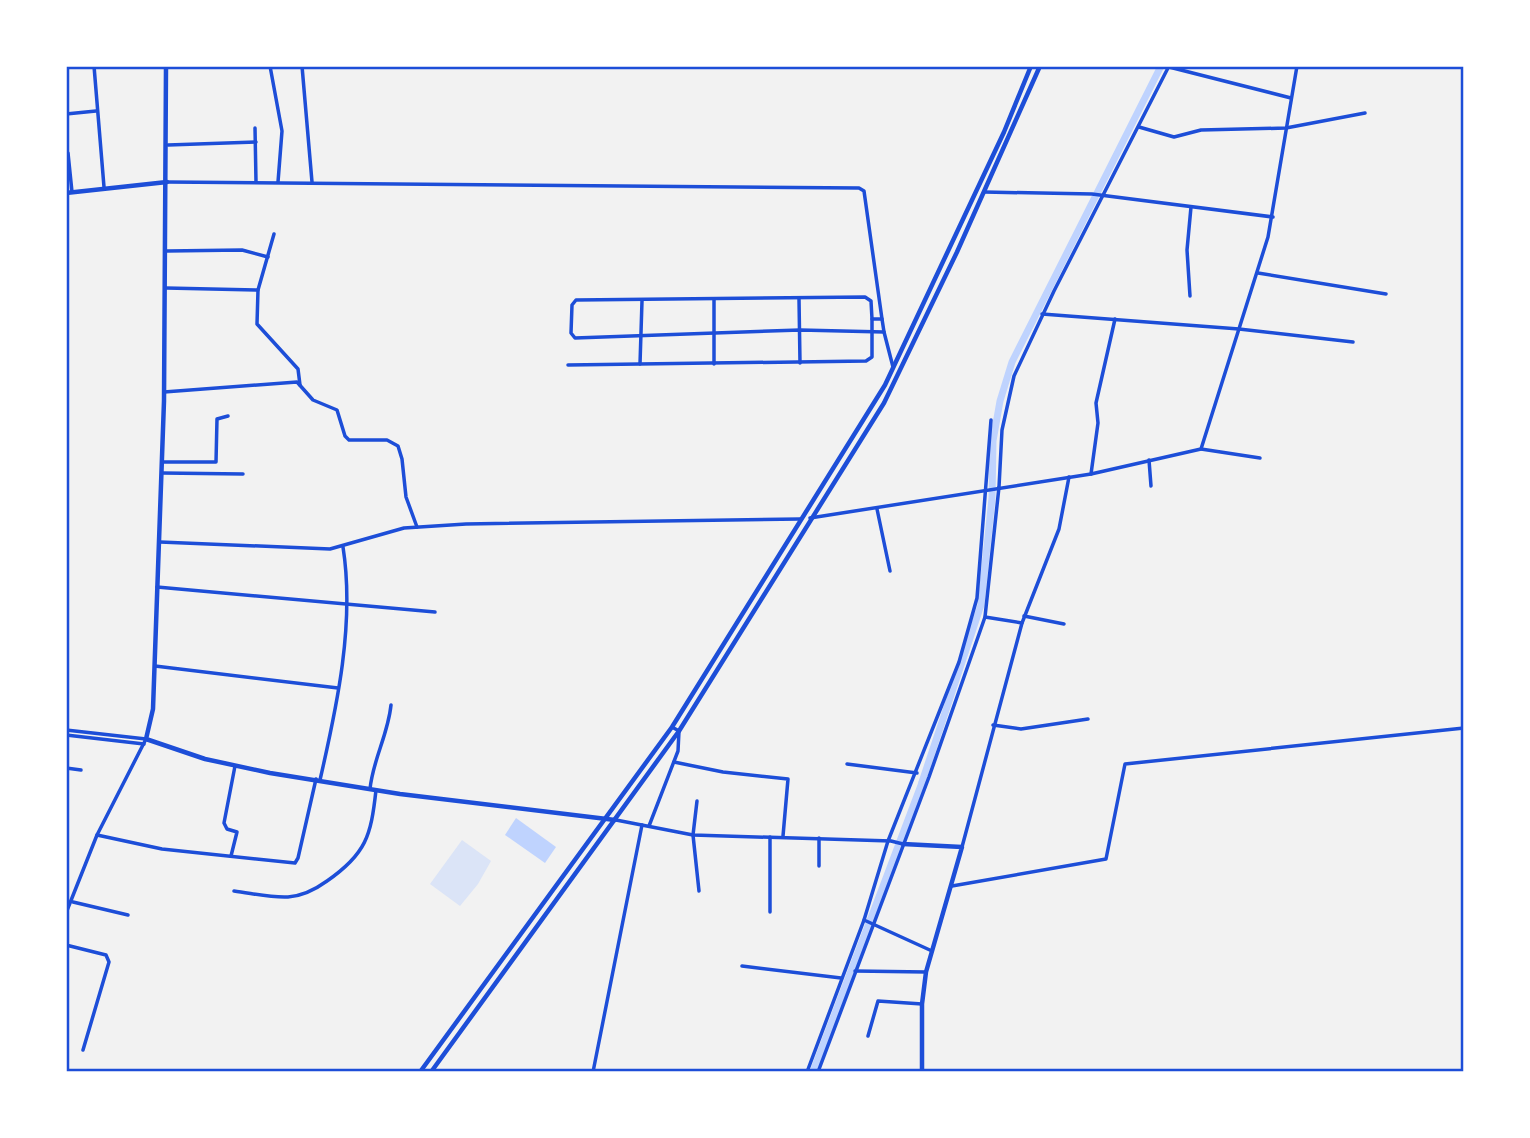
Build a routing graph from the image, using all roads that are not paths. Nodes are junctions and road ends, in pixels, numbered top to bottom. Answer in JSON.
{"nodes":[{"id":1,"x":94,"y":66,"type":"edge"},
{"id":2,"x":166,"y":66,"type":"edge"},
{"id":3,"x":270,"y":66,"type":"edge"},
{"id":4,"x":302,"y":66,"type":"edge"},
{"id":5,"x":1031,"y":66,"type":"edge"},
{"id":6,"x":1040,"y":66,"type":"edge"},
{"id":7,"x":1297,"y":66,"type":"edge"},
{"id":8,"x":1169,"y":67,"type":"edge"},
{"id":9,"x":1291,"y":98,"type":"junction"},
{"id":10,"x":96,"y":111,"type":"junction"},
{"id":11,"x":1365,"y":113,"type":"dead end"},
{"id":12,"x":66,"y":114,"type":"edge"},
{"id":13,"x":1139,"y":127,"type":"junction"},
{"id":14,"x":255,"y":128,"type":"dead end"},
{"id":15,"x":1286,"y":128,"type":"junction"},
{"id":16,"x":256,"y":142,"type":"junction"},
{"id":17,"x":168,"y":145,"type":"junction"},
{"id":18,"x":68,"y":153,"type":"edge"},
{"id":19,"x":167,"y":182,"type":"junction"},
{"id":20,"x":256,"y":182,"type":"junction"},
{"id":21,"x":278,"y":182,"type":"junction"},
{"id":22,"x":312,"y":182,"type":"junction"},
{"id":23,"x":104,"y":187,"type":"junction"},
{"id":24,"x":984,"y":192,"type":"junction"},
{"id":25,"x":69,"y":193,"type":"edge"},
{"id":26,"x":1102,"y":197,"type":"junction"},
{"id":27,"x":1191,"y":207,"type":"junction"},
{"id":28,"x":1273,"y":217,"type":"junction"},
{"id":29,"x":274,"y":234,"type":"dead end"},
{"id":30,"x":167,"y":251,"type":"junction"},
{"id":31,"x":268,"y":257,"type":"junction"},
{"id":32,"x":1258,"y":273,"type":"junction"},
{"id":33,"x":166,"y":288,"type":"junction"},
{"id":34,"x":258,"y":290,"type":"junction"},
{"id":35,"x":1386,"y":294,"type":"dead end"},
{"id":36,"x":1190,"y":296,"type":"dead end"},
{"id":37,"x":799,"y":299,"type":"junction"},
{"id":38,"x":715,"y":300,"type":"junction"},
{"id":39,"x":642,"y":301,"type":"junction"},
{"id":40,"x":1042,"y":314,"type":"junction"},
{"id":41,"x":872,"y":319,"type":"junction"},
{"id":42,"x":882,"y":319,"type":"junction"},
{"id":43,"x":1115,"y":320,"type":"junction"},
{"id":44,"x":1239,"y":329,"type":"junction"},
{"id":45,"x":800,"y":330,"type":"junction"},
{"id":46,"x":872,"y":332,"type":"junction"},
{"id":47,"x":884,"y":332,"type":"junction"},
{"id":48,"x":715,"y":334,"type":"junction"},
{"id":49,"x":641,"y":336,"type":"junction"},
{"id":50,"x":1353,"y":342,"type":"dead end"},
{"id":51,"x":800,"y":363,"type":"junction"},
{"id":52,"x":640,"y":364,"type":"junction"},
{"id":53,"x":714,"y":364,"type":"junction"},
{"id":54,"x":568,"y":365,"type":"dead end"},
{"id":55,"x":893,"y":369,"type":"junction"},
{"id":56,"x":300,"y":385,"type":"junction"},
{"id":57,"x":164,"y":392,"type":"junction"},
{"id":58,"x":228,"y":415,"type":"dead end"},
{"id":59,"x":990,"y":420,"type":"dead end"},
{"id":60,"x":1201,"y":449,"type":"junction"},
{"id":61,"x":1260,"y":458,"type":"dead end"},
{"id":62,"x":1149,"y":460,"type":"junction"},
{"id":63,"x":163,"y":462,"type":"junction"},
{"id":64,"x":162,"y":473,"type":"junction"},
{"id":65,"x":243,"y":474,"type":"dead end"},
{"id":66,"x":1091,"y":474,"type":"junction"},
{"id":67,"x":1069,"y":477,"type":"junction"},
{"id":68,"x":1151,"y":486,"type":"dead end"},
{"id":69,"x":998,"y":488,"type":"junction"},
{"id":70,"x":986,"y":490,"type":"junction"},
{"id":71,"x":877,"y":509,"type":"junction"},
{"id":72,"x":810,"y":518,"type":"junction"},
{"id":73,"x":800,"y":519,"type":"junction"},
{"id":74,"x":417,"y":527,"type":"junction"},
{"id":75,"x":160,"y":542,"type":"junction"},
{"id":76,"x":343,"y":547,"type":"junction"},
{"id":77,"x":890,"y":571,"type":"dead end"},
{"id":78,"x":157,"y":587,"type":"junction"},
{"id":79,"x":346,"y":604,"type":"junction"},
{"id":80,"x":435,"y":612,"type":"dead end"},
{"id":81,"x":1024,"y":616,"type":"junction"},
{"id":82,"x":985,"y":617,"type":"junction"},
{"id":83,"x":1022,"y":623,"type":"junction"},
{"id":84,"x":1064,"y":624,"type":"dead end"},
{"id":85,"x":155,"y":666,"type":"junction"},
{"id":86,"x":338,"y":688,"type":"junction"},
{"id":87,"x":391,"y":705,"type":"dead end"},
{"id":88,"x":1088,"y":719,"type":"dead end"},
{"id":89,"x":993,"y":725,"type":"junction"},
{"id":90,"x":672,"y":727,"type":"junction"},
{"id":91,"x":1464,"y":728,"type":"edge"},
{"id":92,"x":678,"y":731,"type":"junction"},
{"id":93,"x":66,"y":733,"type":"edge"},
{"id":94,"x":145,"y":742,"type":"junction"},
{"id":95,"x":674,"y":762,"type":"junction"},
{"id":96,"x":847,"y":764,"type":"dead end"},
{"id":97,"x":235,"y":766,"type":"junction"},
{"id":98,"x":66,"y":768,"type":"edge"},
{"id":99,"x":81,"y":770,"type":"dead end"},
{"id":100,"x":918,"y":774,"type":"junction"},
{"id":101,"x":318,"y":779,"type":"junction"},
{"id":102,"x":370,"y":789,"type":"junction"},
{"id":103,"x":376,"y":790,"type":"junction"},
{"id":104,"x":696,"y":800,"type":"dead end"},
{"id":105,"x":605,"y":820,"type":"junction"},
{"id":106,"x":615,"y":820,"type":"junction"},
{"id":107,"x":642,"y":825,"type":"junction"},
{"id":108,"x":649,"y":826,"type":"junction"},
{"id":109,"x":97,"y":835,"type":"junction"},
{"id":110,"x":693,"y":835,"type":"junction"},
{"id":111,"x":770,"y":837,"type":"junction"},
{"id":112,"x":783,"y":837,"type":"junction"},
{"id":113,"x":819,"y":838,"type":"junction"},
{"id":114,"x":890,"y":841,"type":"junction"},
{"id":115,"x":904,"y":844,"type":"junction"},
{"id":116,"x":962,"y":847,"type":"junction"},
{"id":117,"x":231,"y":856,"type":"junction"},
{"id":118,"x":819,"y":866,"type":"dead end"},
{"id":119,"x":952,"y":886,"type":"junction"},
{"id":120,"x":234,"y":891,"type":"dead end"},
{"id":121,"x":699,"y":891,"type":"dead end"},
{"id":122,"x":73,"y":902,"type":"junction"},
{"id":123,"x":67,"y":909,"type":"edge"},
{"id":124,"x":769,"y":912,"type":"dead end"},
{"id":125,"x":128,"y":915,"type":"dead end"},
{"id":126,"x":865,"y":920,"type":"junction"},
{"id":127,"x":527,"y":924,"type":"junction"},
{"id":128,"x":874,"y":924,"type":"junction"},
{"id":129,"x":534,"y":930,"type":"junction"},
{"id":130,"x":66,"y":945,"type":"edge"},
{"id":131,"x":932,"y":951,"type":"junction"},
{"id":132,"x":742,"y":966,"type":"dead end"},
{"id":133,"x":855,"y":971,"type":"junction"},
{"id":134,"x":926,"y":972,"type":"junction"},
{"id":135,"x":842,"y":978,"type":"junction"},
{"id":136,"x":922,"y":1004,"type":"junction"},
{"id":137,"x":868,"y":1036,"type":"dead end"},
{"id":138,"x":83,"y":1050,"type":"dead end"},
{"id":139,"x":420,"y":1072,"type":"edge"},
{"id":140,"x":430,"y":1072,"type":"edge"},
{"id":141,"x":593,"y":1072,"type":"edge"},
{"id":142,"x":807,"y":1072,"type":"edge"},
{"id":143,"x":818,"y":1072,"type":"edge"},
{"id":144,"x":922,"y":1072,"type":"edge"}],
"edges":[{"from":1,"to":10,"type":"street"},
{"from":2,"to":17,"type":"main road"},
{"from":3,"to":21,"type":"street"},
{"from":4,"to":22,"type":"street"},
{"from":5,"to":55,"type":"main road"},
{"from":6,"to":24,"type":"main road"},
{"from":7,"to":9,"type":"street"},
{"from":8,"to":9,"type":"street"},
{"from":8,"to":13,"type":"street"},
{"from":9,"to":15,"type":"street"},
{"from":10,"to":12,"type":"street"},
{"from":10,"to":23,"type":"street"},
{"from":11,"to":15,"type":"street"},
{"from":13,"to":15,"type":"street"},
{"from":13,"to":26,"type":"street"},
{"from":14,"to":16,"type":"street"},
{"from":15,"to":28,"type":"street"},
{"from":16,"to":17,"type":"street"},
{"from":16,"to":20,"type":"street"},
{"from":17,"to":19,"type":"main road"},
{"from":18,"to":25,"type":"street"},
{"from":19,"to":20,"type":"street"},
{"from":19,"to":23,"type":"main road"},
{"from":19,"to":30,"type":"main road"},
{"from":20,"to":21,"type":"street"},
{"from":21,"to":22,"type":"street"},
{"from":22,"to":42,"type":"street"},
{"from":23,"to":25,"type":"main road"},
{"from":24,"to":26,"type":"street"},
{"from":24,"to":72,"type":"main road"},
{"from":26,"to":27,"type":"street"},
{"from":26,"to":40,"type":"street"},
{"from":27,"to":28,"type":"street"},
{"from":27,"to":36,"type":"street"},
{"from":28,"to":32,"type":"street"},
{"from":29,"to":31,"type":"street"},
{"from":30,"to":31,"type":"street"},
{"from":30,"to":33,"type":"main road"},
{"from":31,"to":34,"type":"street"},
{"from":32,"to":35,"type":"street"},
{"from":32,"to":44,"type":"street"},
{"from":33,"to":34,"type":"street"},
{"from":33,"to":57,"type":"main road"},
{"from":34,"to":56,"type":"street"},
{"from":37,"to":38,"type":"street"},
{"from":37,"to":41,"type":"street"},
{"from":37,"to":45,"type":"street"},
{"from":38,"to":39,"type":"street"},
{"from":38,"to":48,"type":"street"},
{"from":39,"to":49,"type":"street"},
{"from":39,"to":49,"type":"street"},
{"from":40,"to":43,"type":"street"},
{"from":40,"to":69,"type":"street"},
{"from":41,"to":42,"type":"street"},
{"from":41,"to":46,"type":"street"},
{"from":42,"to":47,"type":"street"},
{"from":43,"to":44,"type":"street"},
{"from":43,"to":66,"type":"street"},
{"from":44,"to":50,"type":"street"},
{"from":44,"to":60,"type":"street"},
{"from":45,"to":46,"type":"street"},
{"from":45,"to":48,"type":"street"},
{"from":45,"to":51,"type":"street"},
{"from":46,"to":47,"type":"street"},
{"from":46,"to":51,"type":"street"},
{"from":47,"to":55,"type":"street"},
{"from":48,"to":49,"type":"street"},
{"from":48,"to":53,"type":"street"},
{"from":49,"to":52,"type":"street"},
{"from":51,"to":53,"type":"street"},
{"from":52,"to":53,"type":"street"},
{"from":52,"to":54,"type":"street"},
{"from":55,"to":73,"type":"main road"},
{"from":56,"to":57,"type":"street"},
{"from":56,"to":74,"type":"street"},
{"from":57,"to":63,"type":"main road"},
{"from":58,"to":63,"type":"street"},
{"from":59,"to":70,"type":"street"},
{"from":60,"to":61,"type":"street"},
{"from":60,"to":62,"type":"street"},
{"from":62,"to":66,"type":"street"},
{"from":62,"to":68,"type":"street"},
{"from":63,"to":64,"type":"main road"},
{"from":64,"to":65,"type":"street"},
{"from":64,"to":75,"type":"main road"},
{"from":66,"to":67,"type":"street"},
{"from":67,"to":69,"type":"street"},
{"from":67,"to":81,"type":"street"},
{"from":69,"to":70,"type":"street"},
{"from":69,"to":82,"type":"street"},
{"from":70,"to":71,"type":"street"},
{"from":70,"to":100,"type":"street"},
{"from":71,"to":72,"type":"street"},
{"from":71,"to":77,"type":"street"},
{"from":72,"to":92,"type":"main road"},
{"from":73,"to":74,"type":"street"},
{"from":73,"to":90,"type":"main road"},
{"from":74,"to":76,"type":"street"},
{"from":75,"to":76,"type":"street"},
{"from":75,"to":78,"type":"main road"},
{"from":76,"to":79,"type":"street"},
{"from":78,"to":79,"type":"street"},
{"from":78,"to":85,"type":"main road"},
{"from":79,"to":80,"type":"street"},
{"from":79,"to":86,"type":"street"},
{"from":81,"to":83,"type":"street"},
{"from":81,"to":84,"type":"street"},
{"from":82,"to":83,"type":"street"},
{"from":82,"to":115,"type":"street"},
{"from":83,"to":89,"type":"street"},
{"from":85,"to":86,"type":"street"},
{"from":85,"to":94,"type":"main road"},
{"from":86,"to":101,"type":"street"},
{"from":87,"to":102,"type":"street"},
{"from":88,"to":89,"type":"street"},
{"from":89,"to":116,"type":"street"},
{"from":90,"to":92,"type":"street"},
{"from":90,"to":105,"type":"main road"},
{"from":91,"to":119,"type":"street"},
{"from":92,"to":95,"type":"street"},
{"from":92,"to":106,"type":"main road"},
{"from":93,"to":94,"type":"street"},
{"from":94,"to":97,"type":"main road"},
{"from":94,"to":109,"type":"street"},
{"from":95,"to":108,"type":"street"},
{"from":95,"to":112,"type":"street"},
{"from":96,"to":100,"type":"street"},
{"from":97,"to":101,"type":"main road"},
{"from":97,"to":117,"type":"street"},
{"from":98,"to":99,"type":"street"},
{"from":100,"to":114,"type":"street"},
{"from":101,"to":102,"type":"main road"},
{"from":101,"to":117,"type":"street"},
{"from":102,"to":103,"type":"main road"},
{"from":103,"to":105,"type":"main road"},
{"from":103,"to":120,"type":"street"},
{"from":104,"to":110,"type":"street"},
{"from":105,"to":106,"type":"main road"},
{"from":105,"to":127,"type":"main road"},
{"from":106,"to":107,"type":"street"},
{"from":106,"to":129,"type":"main road"},
{"from":107,"to":108,"type":"street"},
{"from":107,"to":141,"type":"street"},
{"from":108,"to":110,"type":"street"},
{"from":109,"to":117,"type":"street"},
{"from":109,"to":122,"type":"street"},
{"from":110,"to":111,"type":"street"},
{"from":110,"to":121,"type":"street"},
{"from":111,"to":112,"type":"street"},
{"from":111,"to":124,"type":"street"},
{"from":112,"to":113,"type":"street"},
{"from":113,"to":114,"type":"street"},
{"from":113,"to":118,"type":"street"},
{"from":114,"to":115,"type":"street"},
{"from":114,"to":126,"type":"street"},
{"from":115,"to":116,"type":"main road"},
{"from":115,"to":128,"type":"street"},
{"from":116,"to":119,"type":"main road"},
{"from":119,"to":131,"type":"main road"},
{"from":122,"to":123,"type":"street"},
{"from":122,"to":125,"type":"street"},
{"from":126,"to":128,"type":"street"},
{"from":126,"to":135,"type":"street"},
{"from":127,"to":129,"type":"main road"},
{"from":127,"to":139,"type":"main road"},
{"from":128,"to":131,"type":"street"},
{"from":128,"to":133,"type":"street"},
{"from":129,"to":140,"type":"main road"},
{"from":130,"to":138,"type":"street"},
{"from":131,"to":134,"type":"main road"},
{"from":132,"to":135,"type":"street"},
{"from":133,"to":134,"type":"street"},
{"from":133,"to":143,"type":"street"},
{"from":134,"to":136,"type":"main road"},
{"from":135,"to":142,"type":"street"},
{"from":136,"to":137,"type":"street"},
{"from":136,"to":144,"type":"main road"}]}
